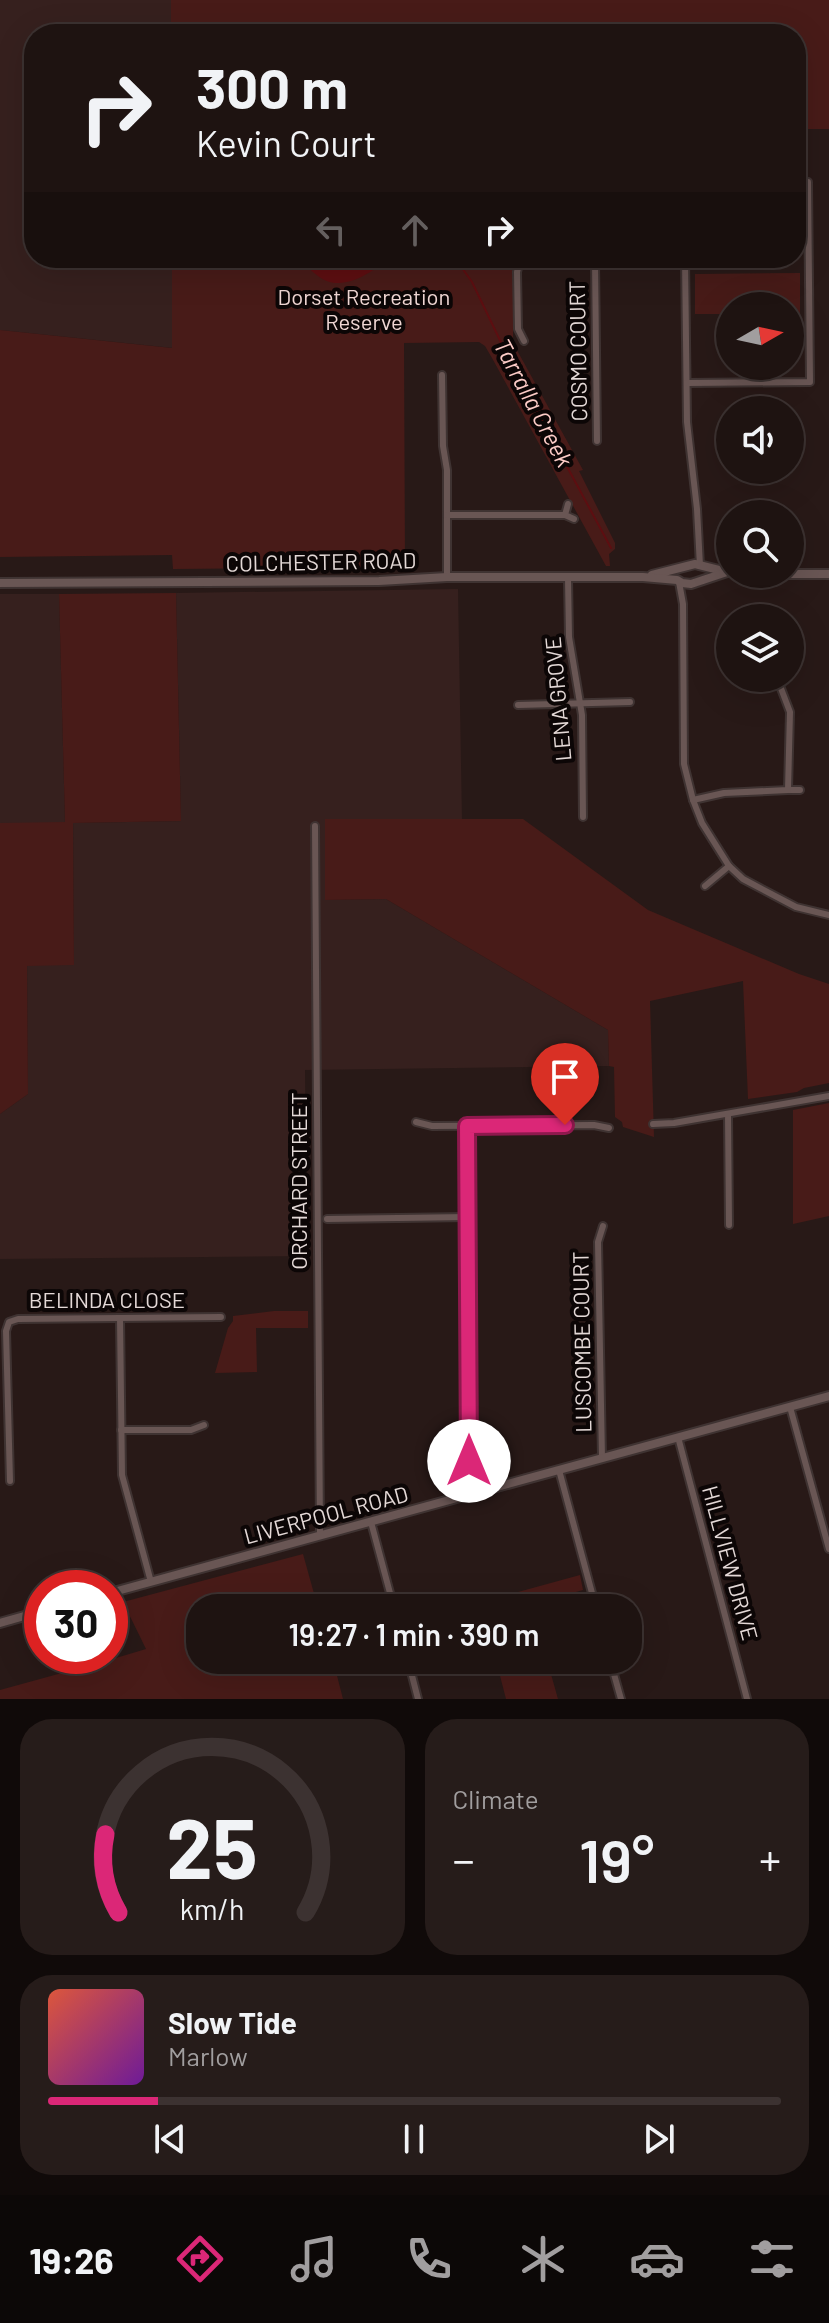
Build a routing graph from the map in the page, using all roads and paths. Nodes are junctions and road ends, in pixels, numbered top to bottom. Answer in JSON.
{"nodes":[{"id":1,"x":806,"y":182,"type":"edge"},
{"id":2,"x":517,"y":268,"type":"edge"},
{"id":3,"x":595,"y":268,"type":"edge"},
{"id":4,"x":685,"y":268,"type":"edge"},
{"id":5,"x":524,"y":341,"type":"dead end"},
{"id":6,"x":442,"y":375,"type":"dead end"},
{"id":7,"x":687,"y":383,"type":"junction"},
{"id":8,"x":597,"y":441,"type":"dead end"},
{"id":9,"x":568,"y":504,"type":"dead end"},
{"id":10,"x":447,"y":515,"type":"junction"},
{"id":11,"x":565,"y":515,"type":"junction"},
{"id":12,"x":574,"y":519,"type":"dead end"},
{"id":13,"x":697,"y":566,"type":"junction"},
{"id":14,"x":680,"y":569,"type":"junction"},
{"id":15,"x":716,"y":570,"type":"edge"},
{"id":16,"x":804,"y":574,"type":"edge"},
{"id":17,"x":829,"y":574,"type":"edge"},
{"id":18,"x":716,"y":576,"type":"edge"},
{"id":19,"x":447,"y":577,"type":"junction"},
{"id":20,"x":643,"y":577,"type":"junction"},
{"id":21,"x":568,"y":578,"type":"junction"},
{"id":22,"x":678,"y":581,"type":"junction"},
{"id":23,"x":694,"y":582,"type":"junction"},
{"id":24,"x":0,"y":583,"type":"edge"},
{"id":25,"x":683,"y":604,"type":"junction"},
{"id":26,"x":782,"y":692,"type":"edge"},
{"id":27,"x":630,"y":702,"type":"dead end"},
{"id":28,"x":581,"y":703,"type":"junction"},
{"id":29,"x":518,"y":705,"type":"dead end"},
{"id":30,"x":788,"y":790,"type":"junction"},
{"id":31,"x":800,"y":790,"type":"dead end"},
{"id":32,"x":693,"y":800,"type":"junction"},
{"id":33,"x":583,"y":817,"type":"dead end"},
{"id":34,"x":315,"y":826,"type":"dead end"},
{"id":35,"x":729,"y":866,"type":"junction"},
{"id":36,"x":705,"y":886,"type":"dead end"},
{"id":37,"x":829,"y":915,"type":"edge"},
{"id":38,"x":829,"y":1096,"type":"edge"},
{"id":39,"x":728,"y":1114,"type":"junction"},
{"id":40,"x":416,"y":1122,"type":"dead end"},
{"id":41,"x":653,"y":1124,"type":"dead end"},
{"id":42,"x":467,"y":1126,"type":"junction"},
{"id":43,"x":609,"y":1128,"type":"dead end"},
{"id":44,"x":468,"y":1217,"type":"junction"},
{"id":45,"x":327,"y":1219,"type":"dead end"},
{"id":46,"x":729,"y":1225,"type":"dead end"},
{"id":47,"x":603,"y":1226,"type":"dead end"},
{"id":48,"x":221,"y":1317,"type":"dead end"},
{"id":49,"x":120,"y":1318,"type":"junction"},
{"id":50,"x":3,"y":1368,"type":"edge"},
{"id":51,"x":829,"y":1396,"type":"edge"},
{"id":52,"x":790,"y":1407,"type":"junction"},
{"id":53,"x":204,"y":1425,"type":"dead end"},
{"id":54,"x":121,"y":1430,"type":"junction"},
{"id":55,"x":678,"y":1437,"type":"junction"},
{"id":56,"x":602,"y":1458,"type":"junction"},
{"id":57,"x":559,"y":1470,"type":"junction"},
{"id":58,"x":10,"y":1481,"type":"dead end"},
{"id":59,"x":470,"y":1494,"type":"junction"},
{"id":60,"x":371,"y":1522,"type":"junction"},
{"id":61,"x":320,"y":1535,"type":"junction"},
{"id":62,"x":829,"y":1549,"type":"edge"},
{"id":63,"x":151,"y":1582,"type":"junction"},
{"id":64,"x":128,"y":1588,"type":"edge"},
{"id":65,"x":390,"y":1594,"type":"edge"},
{"id":66,"x":592,"y":1594,"type":"edge"},
{"id":67,"x":24,"y":1616,"type":"edge"},
{"id":68,"x":0,"y":1623,"type":"edge"},
{"id":69,"x":412,"y":1674,"type":"edge"},
{"id":70,"x":614,"y":1674,"type":"edge"},
{"id":71,"x":418,"y":1699,"type":"edge"},
{"id":72,"x":621,"y":1699,"type":"edge"},
{"id":73,"x":747,"y":1699,"type":"edge"}],
"edges":[{"from":1,"to":7,"type":"street"},
{"from":2,"to":5,"type":"street"},
{"from":3,"to":8,"type":"street","name":"COSMO COURT"},
{"from":4,"to":7,"type":"street"},
{"from":6,"to":10,"type":"street"},
{"from":7,"to":13,"type":"street"},
{"from":9,"to":11,"type":"street"},
{"from":10,"to":11,"type":"street"},
{"from":10,"to":19,"type":"street"},
{"from":11,"to":12,"type":"street"},
{"from":13,"to":14,"type":"main road","name":"COLCHESTER ROAD"},
{"from":13,"to":15,"type":"main road"},
{"from":13,"to":23,"type":"main road"},
{"from":14,"to":20,"type":"main road","name":"COLCHESTER ROAD"},
{"from":14,"to":22,"type":"main road"},
{"from":16,"to":17,"type":"main road"},
{"from":18,"to":23,"type":"main road"},
{"from":19,"to":21,"type":"main road","name":"COLCHESTER ROAD"},
{"from":19,"to":24,"type":"main road","name":"COLCHESTER ROAD"},
{"from":20,"to":21,"type":"main road","name":"COLCHESTER ROAD"},
{"from":20,"to":22,"type":"main road","name":"COLCHESTER ROAD"},
{"from":21,"to":28,"type":"street","name":"LENA GROVE"},
{"from":22,"to":23,"type":"main road","name":"COLCHESTER ROAD"},
{"from":22,"to":25,"type":"street"},
{"from":23,"to":25,"type":"street"},
{"from":25,"to":32,"type":"street"},
{"from":26,"to":30,"type":"street"},
{"from":27,"to":28,"type":"street"},
{"from":28,"to":29,"type":"street"},
{"from":28,"to":33,"type":"street","name":"LENA GROVE"},
{"from":30,"to":31,"type":"street"},
{"from":30,"to":32,"type":"street"},
{"from":32,"to":35,"type":"street"},
{"from":34,"to":61,"type":"street","name":"ORCHARD STREET"},
{"from":35,"to":36,"type":"street"},
{"from":35,"to":37,"type":"street"},
{"from":38,"to":39,"type":"street"},
{"from":39,"to":41,"type":"street"},
{"from":39,"to":46,"type":"street"},
{"from":40,"to":42,"type":"street"},
{"from":42,"to":43,"type":"street"},
{"from":42,"to":44,"type":"street"},
{"from":44,"to":45,"type":"street"},
{"from":44,"to":59,"type":"street"},
{"from":47,"to":56,"type":"street","name":"LUSCOMBE COURT"},
{"from":48,"to":49,"type":"street","name":"BELINDA CLOSE"},
{"from":49,"to":50,"type":"street","name":"BELINDA CLOSE"},
{"from":49,"to":54,"type":"street"},
{"from":50,"to":58,"type":"street","name":"BELINDA CLOSE"},
{"from":51,"to":52,"type":"main road","name":"LIVERPOOL ROAD"},
{"from":52,"to":55,"type":"main road","name":"LIVERPOOL ROAD"},
{"from":52,"to":62,"type":"street"},
{"from":53,"to":54,"type":"street"},
{"from":54,"to":63,"type":"street"},
{"from":55,"to":56,"type":"main road","name":"LIVERPOOL ROAD"},
{"from":55,"to":73,"type":"street","name":"HILLVIEW DRIVE"},
{"from":56,"to":57,"type":"main road","name":"LIVERPOOL ROAD"},
{"from":57,"to":59,"type":"main road","name":"LIVERPOOL ROAD"},
{"from":57,"to":66,"type":"street"},
{"from":59,"to":60,"type":"main road","name":"LIVERPOOL ROAD"},
{"from":60,"to":61,"type":"main road","name":"LIVERPOOL ROAD"},
{"from":60,"to":65,"type":"street"},
{"from":61,"to":63,"type":"main road","name":"LIVERPOOL ROAD"},
{"from":63,"to":64,"type":"main road","name":"LIVERPOOL ROAD"},
{"from":67,"to":68,"type":"main road"},
{"from":69,"to":71,"type":"street"},
{"from":70,"to":72,"type":"street"}]}
